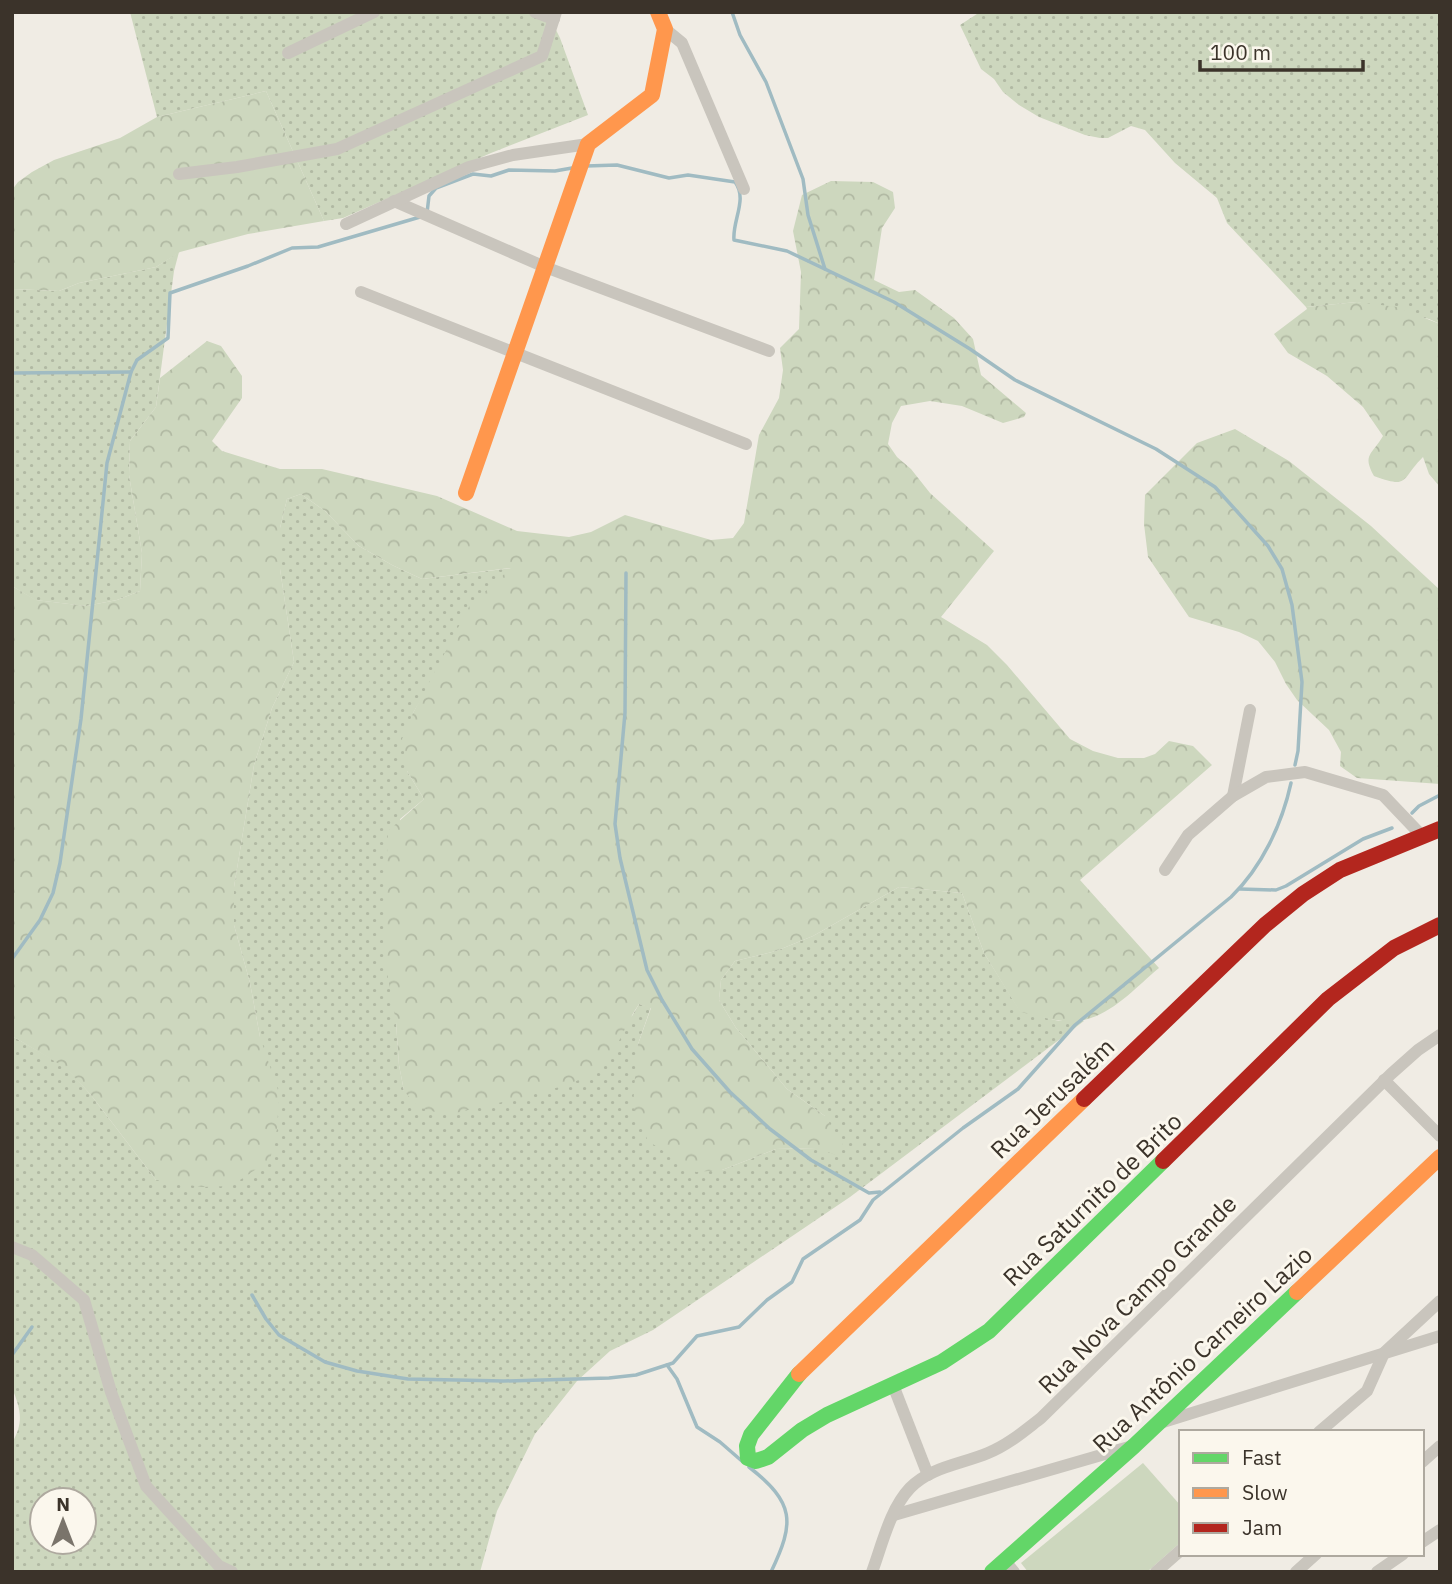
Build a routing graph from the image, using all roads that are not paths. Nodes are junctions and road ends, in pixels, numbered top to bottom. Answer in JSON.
{"nodes":[{"id":1,"x":374,"y":12,"type":"edge"},
{"id":2,"x":535,"y":12,"type":"edge"},
{"id":3,"x":658,"y":12,"type":"edge"},
{"id":4,"x":555,"y":16,"type":"edge"},
{"id":5,"x":665,"y":29,"type":"junction"},
{"id":6,"x":288,"y":53,"type":"dead end"},
{"id":7,"x":588,"y":144,"type":"junction"},
{"id":8,"x":179,"y":174,"type":"dead end"},
{"id":9,"x":744,"y":189,"type":"dead end"},
{"id":10,"x":394,"y":201,"type":"junction"},
{"id":11,"x":346,"y":224,"type":"dead end"},
{"id":12,"x":545,"y":267,"type":"junction"},
{"id":13,"x":361,"y":292,"type":"dead end"},
{"id":14,"x":769,"y":351,"type":"dead end"},
{"id":15,"x":514,"y":352,"type":"junction"},
{"id":16,"x":746,"y":444,"type":"dead end"},
{"id":17,"x":466,"y":492,"type":"dead end"},
{"id":18,"x":1250,"y":710,"type":"dead end"},
{"id":19,"x":1233,"y":796,"type":"junction"},
{"id":20,"x":1440,"y":829,"type":"edge"},
{"id":21,"x":1422,"y":836,"type":"junction"},
{"id":22,"x":1165,"y":870,"type":"dead end"},
{"id":23,"x":1440,"y":925,"type":"edge"},
{"id":24,"x":1440,"y":1035,"type":"edge"},
{"id":25,"x":1384,"y":1080,"type":"junction"},
{"id":26,"x":1440,"y":1136,"type":"edge"},
{"id":27,"x":1440,"y":1157,"type":"edge"},
{"id":28,"x":12,"y":1247,"type":"edge"},
{"id":29,"x":1440,"y":1301,"type":"edge"},
{"id":30,"x":1440,"y":1336,"type":"edge"},
{"id":31,"x":1384,"y":1353,"type":"junction"},
{"id":32,"x":893,"y":1385,"type":"junction"},
{"id":33,"x":1156,"y":1424,"type":"junction"},
{"id":34,"x":1321,"y":1430,"type":"edge"},
{"id":35,"x":1133,"y":1446,"type":"junction"},
{"id":36,"x":1440,"y":1447,"type":"edge"},
{"id":37,"x":748,"y":1458,"type":"joint"},
{"id":38,"x":1424,"y":1460,"type":"edge"},
{"id":39,"x":928,"y":1475,"type":"junction"},
{"id":40,"x":894,"y":1515,"type":"junction"},
{"id":41,"x":1440,"y":1530,"type":"edge"},
{"id":42,"x":1424,"y":1541,"type":"edge"},
{"id":43,"x":1179,"y":1552,"type":"edge"},
{"id":44,"x":1314,"y":1556,"type":"edge"},
{"id":45,"x":1400,"y":1556,"type":"edge"},
{"id":46,"x":1004,"y":1568,"type":"edge"},
{"id":47,"x":232,"y":1572,"type":"edge"},
{"id":48,"x":872,"y":1572,"type":"edge"},
{"id":49,"x":1156,"y":1572,"type":"edge"},
{"id":50,"x":1296,"y":1572,"type":"edge"},
{"id":51,"x":1377,"y":1572,"type":"edge"}],
"edges":[{"from":1,"to":6,"type":"street"},
{"from":2,"to":4,"type":"street"},
{"from":3,"to":5,"type":"street"},
{"from":4,"to":8,"type":"street"},
{"from":5,"to":7,"type":"street"},
{"from":5,"to":9,"type":"street"},
{"from":7,"to":10,"type":"street"},
{"from":7,"to":12,"type":"street"},
{"from":10,"to":11,"type":"street"},
{"from":10,"to":12,"type":"street"},
{"from":12,"to":14,"type":"street"},
{"from":12,"to":15,"type":"street"},
{"from":13,"to":15,"type":"street"},
{"from":15,"to":16,"type":"street"},
{"from":15,"to":17,"type":"street"},
{"from":18,"to":19,"type":"street"},
{"from":19,"to":21,"type":"street"},
{"from":19,"to":22,"type":"street"},
{"from":20,"to":21,"type":"street","name":"Rua Jerusalém"},
{"from":21,"to":37,"type":"street","name":"Rua Jerusalém"},
{"from":23,"to":32,"type":"street","name":"Rua Saturnito de Brito"},
{"from":24,"to":25,"type":"street","name":"Rua Nova Campo Grande"},
{"from":25,"to":26,"type":"street"},
{"from":25,"to":39,"type":"street","name":"Rua Nova Campo Grande"},
{"from":27,"to":33,"type":"street","name":"Rua Antônio Carneiro Lazio"},
{"from":28,"to":47,"type":"street"},
{"from":29,"to":31,"type":"street"},
{"from":30,"to":31,"type":"street"},
{"from":31,"to":33,"type":"street"},
{"from":31,"to":34,"type":"street"},
{"from":32,"to":37,"type":"street","name":"Rua Saturnito de Brito"},
{"from":32,"to":39,"type":"street"},
{"from":33,"to":35,"type":"street","name":"Rua Antônio Carneiro Lazio"},
{"from":35,"to":40,"type":"street"},
{"from":35,"to":46,"type":"street","name":"Rua Antônio Carneiro Lazio"},
{"from":36,"to":38,"type":"street"},
{"from":39,"to":40,"type":"street","name":"Rua Nova Campo Grande"},
{"from":40,"to":48,"type":"street","name":"Rua Nova Campo Grande"},
{"from":41,"to":42,"type":"street"},
{"from":43,"to":49,"type":"street"},
{"from":44,"to":50,"type":"street"},
{"from":45,"to":51,"type":"street"}]}
